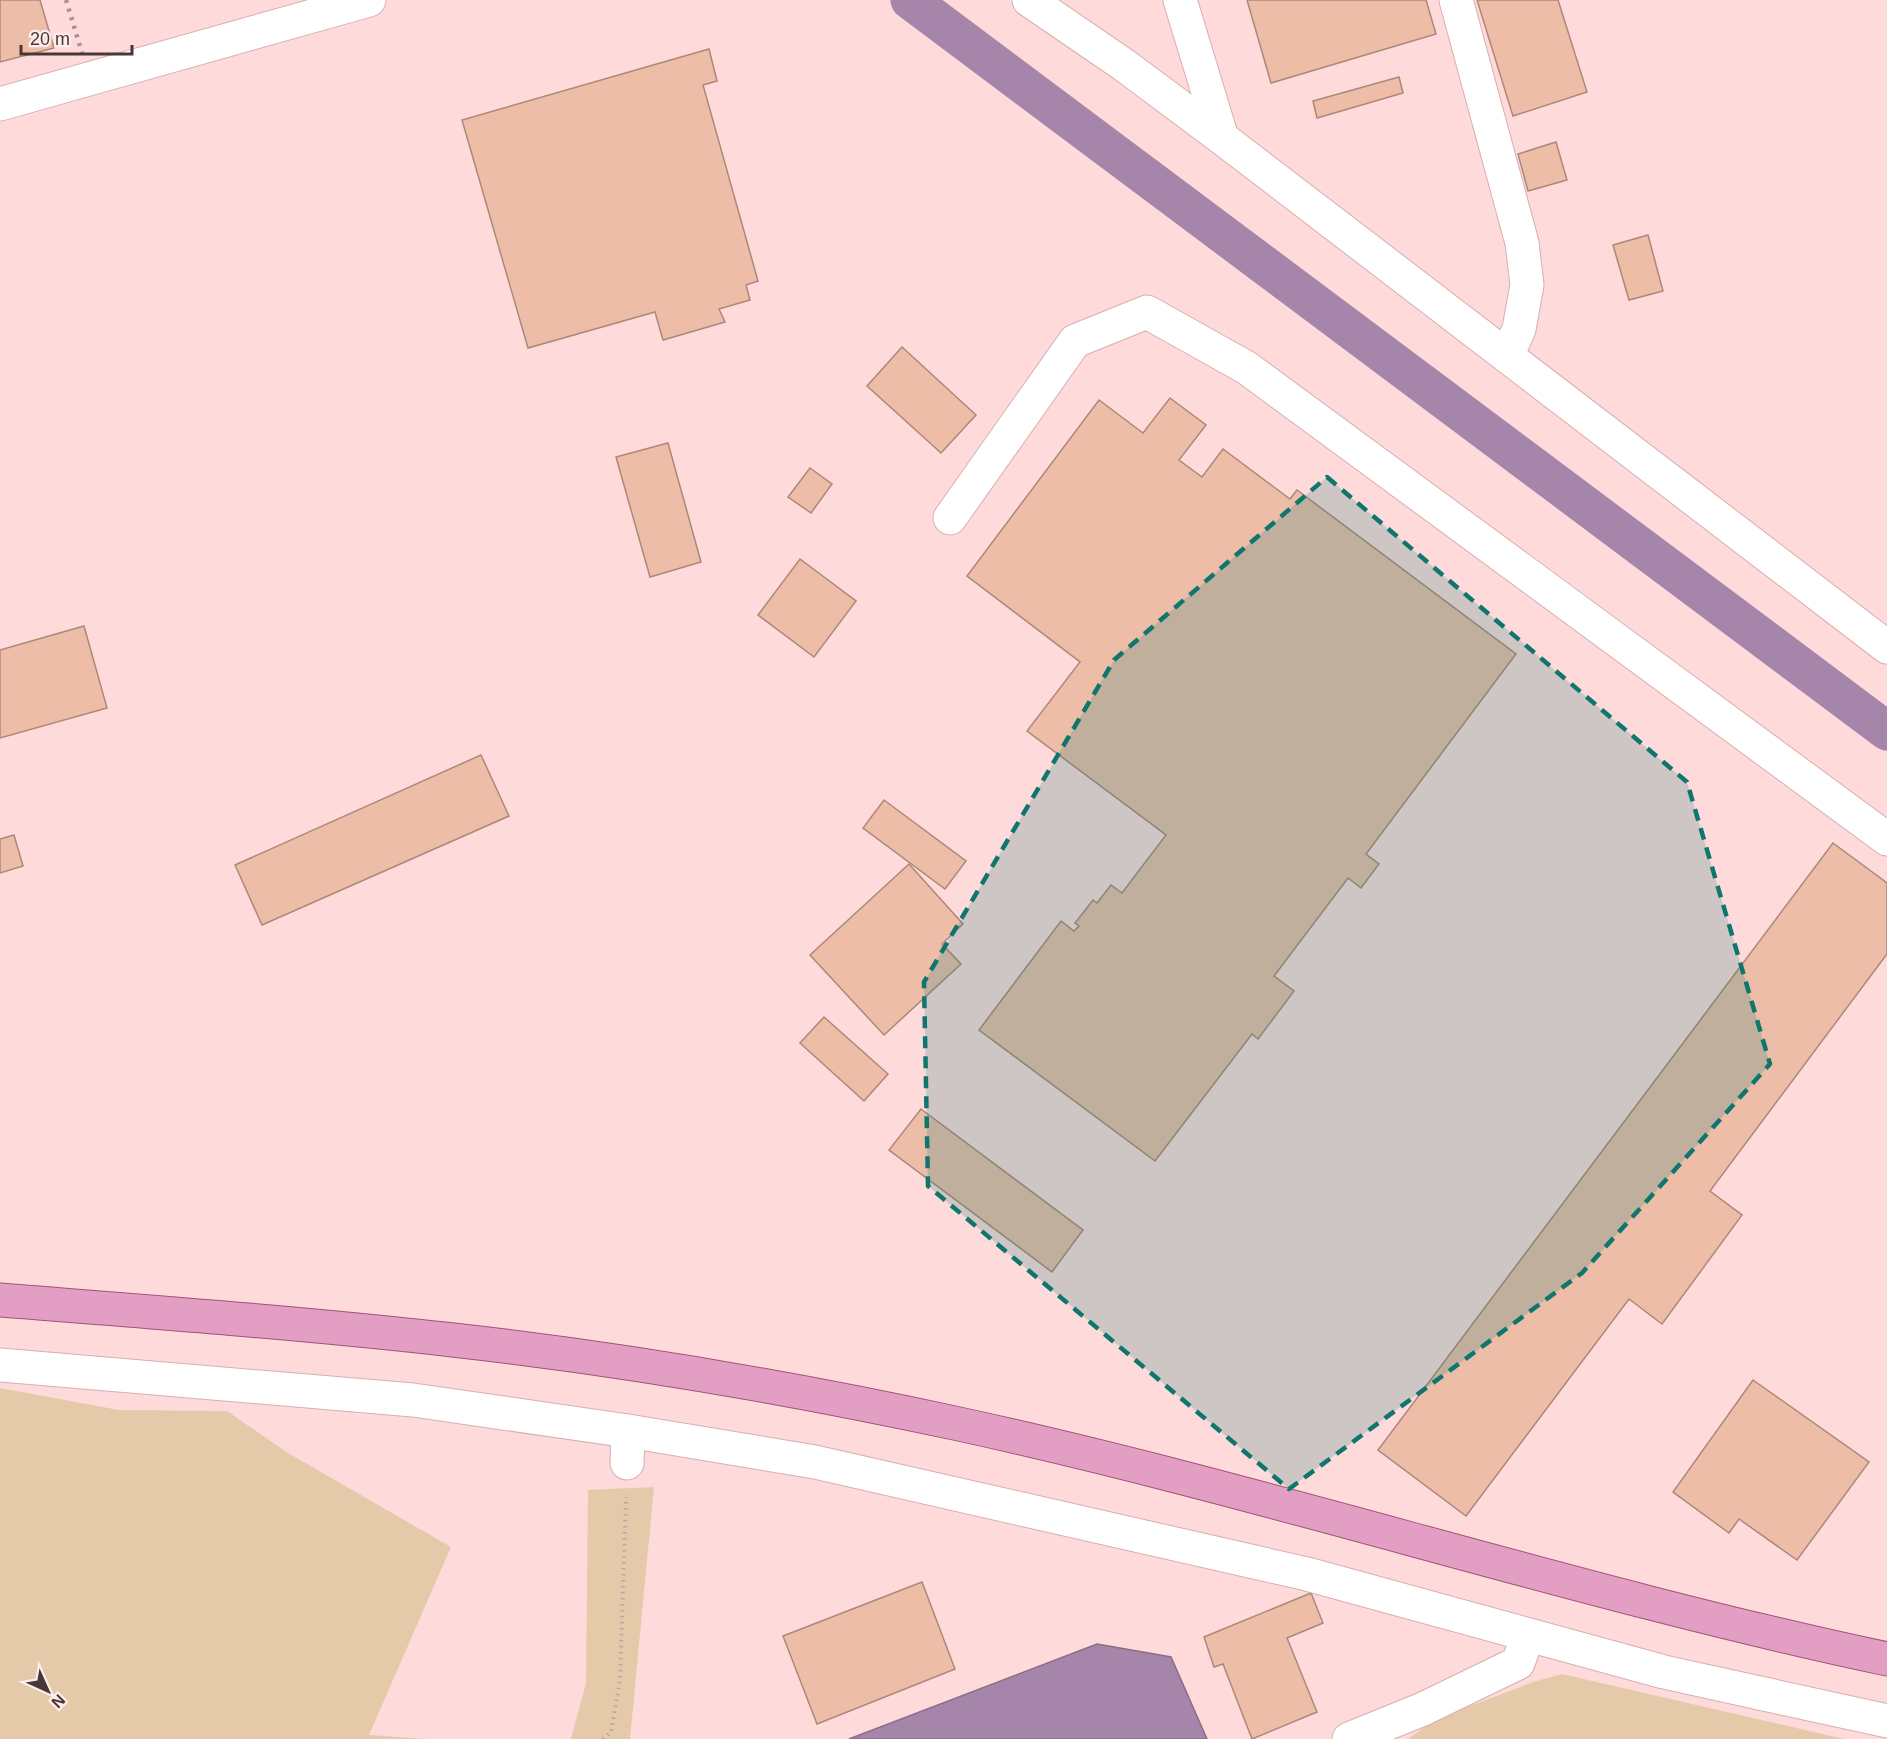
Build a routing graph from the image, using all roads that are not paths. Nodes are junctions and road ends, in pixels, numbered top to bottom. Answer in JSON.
{"nodes":[{"id":1,"x":369,"y":0,"type":"edge"},
{"id":2,"x":1029,"y":0,"type":"edge"},
{"id":3,"x":1180,"y":0,"type":"edge"},
{"id":4,"x":1456,"y":0,"type":"edge"},
{"id":5,"x":0,"y":104,"type":"edge"},
{"id":6,"x":1222,"y":138,"type":"junction"},
{"id":7,"x":1507,"y":356,"type":"junction"},
{"id":8,"x":950,"y":518,"type":"dead end"},
{"id":9,"x":1887,"y":647,"type":"edge"},
{"id":10,"x":1887,"y":839,"type":"edge"},
{"id":11,"x":0,"y":1300,"type":"edge"},
{"id":12,"x":0,"y":1365,"type":"edge"},
{"id":13,"x":628,"y":1431,"type":"junction"},
{"id":14,"x":627,"y":1463,"type":"road end"},
{"id":15,"x":1528,"y":1635,"type":"junction"},
{"id":16,"x":1887,"y":1659,"type":"edge"},
{"id":17,"x":1887,"y":1721,"type":"edge"},
{"id":18,"x":1349,"y":1739,"type":"edge"}],
"edges":[{"from":1,"to":5,"type":"street"},
{"from":2,"to":6,"type":"street"},
{"from":3,"to":6,"type":"street"},
{"from":4,"to":7,"type":"street"},
{"from":6,"to":7,"type":"street"},
{"from":7,"to":9,"type":"street"},
{"from":8,"to":10,"type":"street"},
{"from":11,"to":16,"type":"main road"},
{"from":12,"to":13,"type":"street"},
{"from":13,"to":14,"type":"street"},
{"from":13,"to":15,"type":"street"},
{"from":15,"to":17,"type":"street"},
{"from":15,"to":18,"type":"street"}]}
